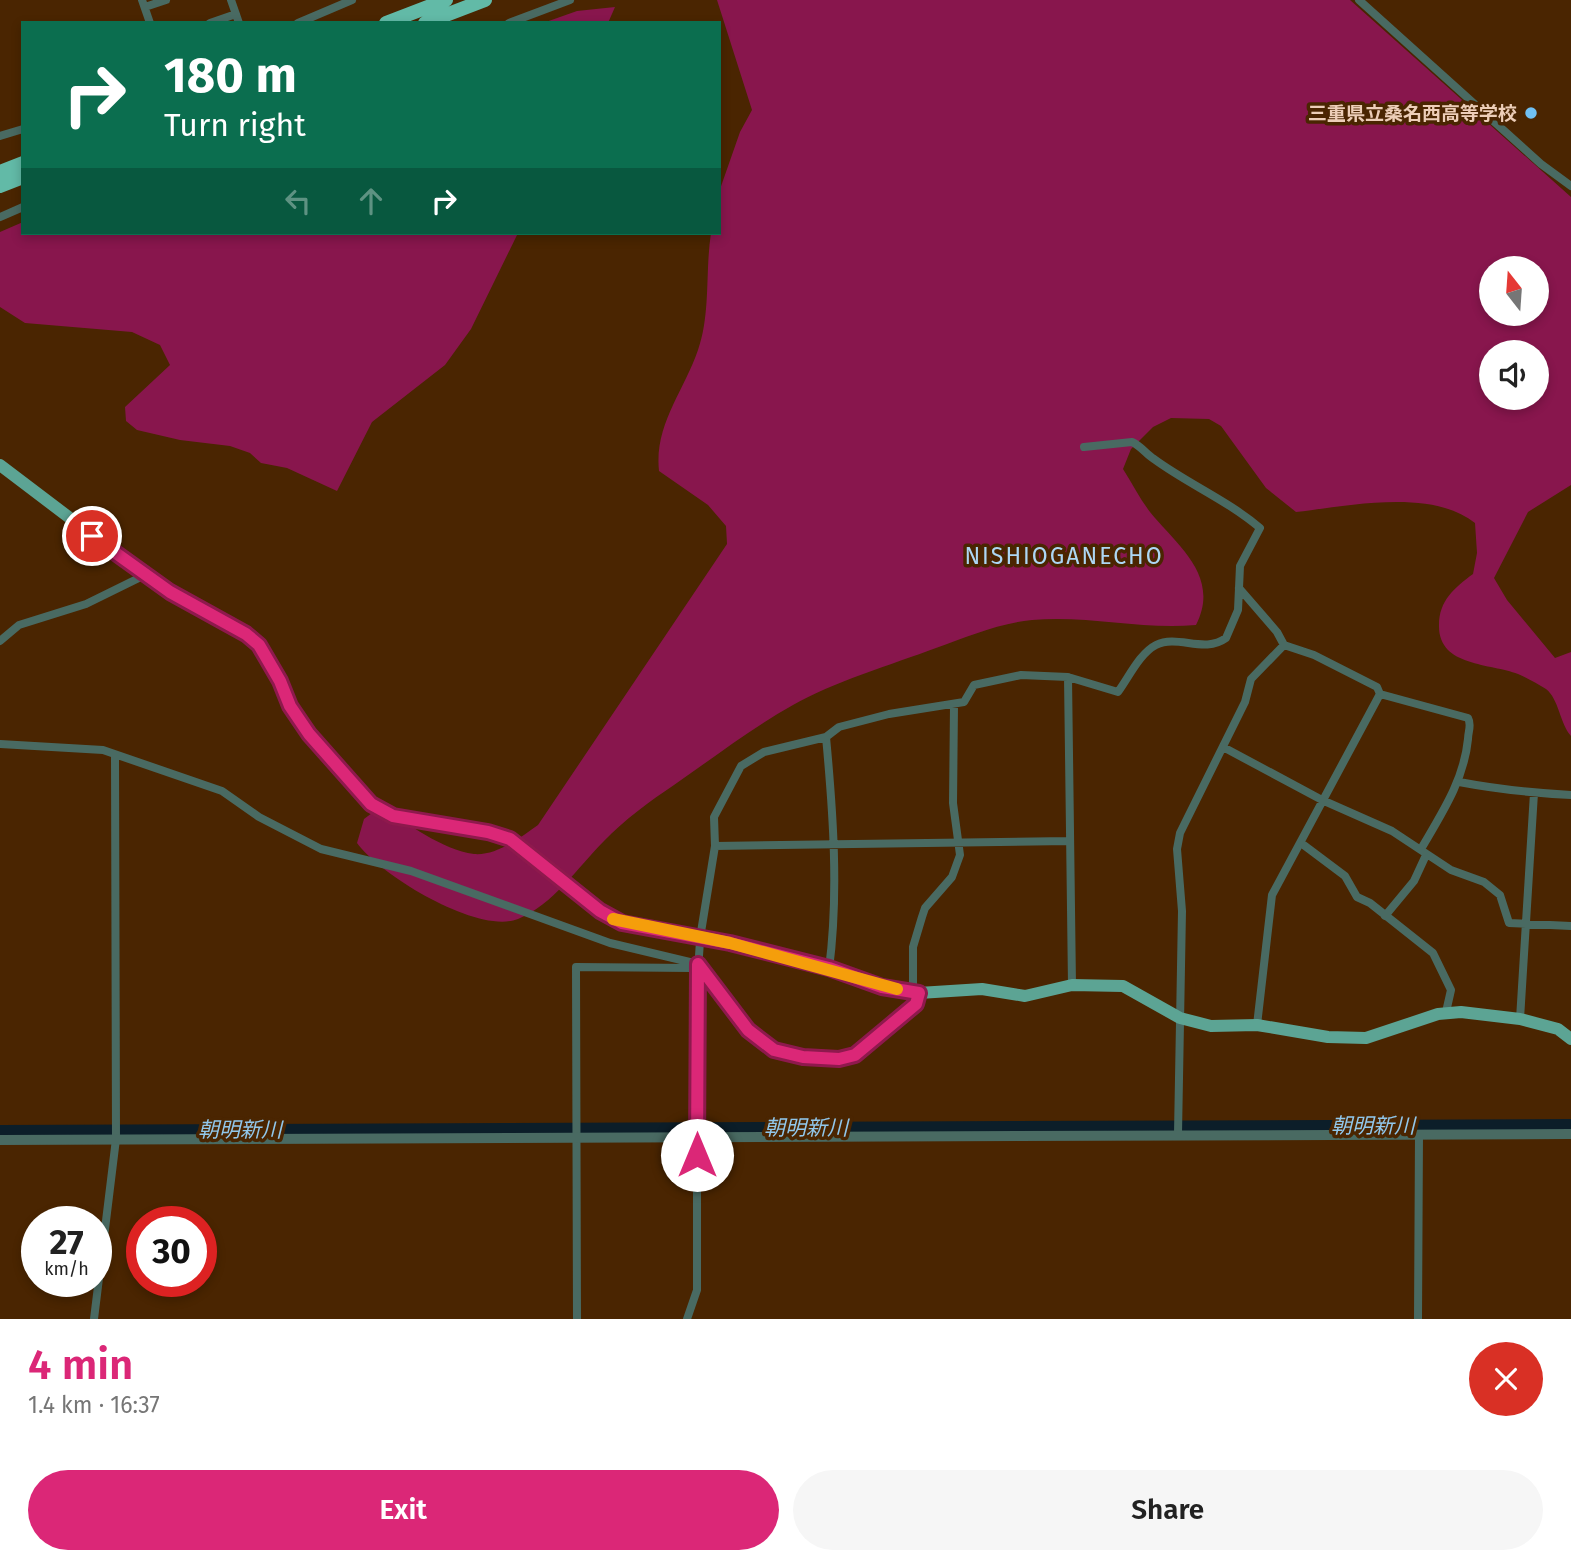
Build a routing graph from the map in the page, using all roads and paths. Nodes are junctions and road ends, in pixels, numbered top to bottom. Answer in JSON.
{"nodes":[{"id":1,"x":166,"y":0,"type":"edge"},
{"id":2,"x":232,"y":0,"type":"edge"},
{"id":3,"x":352,"y":0,"type":"edge"},
{"id":4,"x":446,"y":0,"type":"edge"},
{"id":5,"x":485,"y":0,"type":"edge"},
{"id":6,"x":570,"y":0,"type":"edge"},
{"id":7,"x":1359,"y":0,"type":"edge"},
{"id":8,"x":144,"y":4,"type":"edge"},
{"id":9,"x":236,"y":13,"type":"junction"},
{"id":10,"x":149,"y":21,"type":"edge"},
{"id":11,"x":215,"y":21,"type":"edge"},
{"id":12,"x":238,"y":21,"type":"edge"},
{"id":13,"x":303,"y":21,"type":"edge"},
{"id":14,"x":391,"y":21,"type":"edge"},
{"id":15,"x":430,"y":21,"type":"edge"},
{"id":16,"x":514,"y":21,"type":"edge"},
{"id":17,"x":21,"y":130,"type":"edge"},
{"id":18,"x":0,"y":136,"type":"edge"},
{"id":19,"x":21,"y":164,"type":"edge"},
{"id":20,"x":0,"y":172,"type":"edge"},
{"id":21,"x":21,"y":178,"type":"edge"},
{"id":22,"x":0,"y":186,"type":"edge"},
{"id":23,"x":1571,"y":186,"type":"edge"},
{"id":24,"x":21,"y":208,"type":"edge"},
{"id":25,"x":0,"y":217,"type":"edge"},
{"id":26,"x":1084,"y":447,"type":"dead end"},
{"id":27,"x":2,"y":472,"type":"edge"},
{"id":28,"x":145,"y":575,"type":"junction"},
{"id":29,"x":1238,"y":591,"type":"junction"},
{"id":30,"x":0,"y":641,"type":"edge"},
{"id":31,"x":1284,"y":645,"type":"junction"},
{"id":32,"x":1068,"y":677,"type":"junction"},
{"id":33,"x":1380,"y":694,"type":"junction"},
{"id":34,"x":954,"y":705,"type":"junction"},
{"id":35,"x":827,"y":737,"type":"junction"},
{"id":36,"x":0,"y":744,"type":"edge"},
{"id":37,"x":1223,"y":747,"type":"junction"},
{"id":38,"x":115,"y":755,"type":"junction"},
{"id":39,"x":1459,"y":782,"type":"junction"},
{"id":40,"x":1534,"y":793,"type":"junction"},
{"id":41,"x":1571,"y":795,"type":"edge"},
{"id":42,"x":1322,"y":800,"type":"junction"},
{"id":43,"x":1069,"y":841,"type":"junction"},
{"id":44,"x":832,"y":843,"type":"junction"},
{"id":45,"x":960,"y":843,"type":"junction"},
{"id":46,"x":1301,"y":843,"type":"junction"},
{"id":47,"x":715,"y":846,"type":"junction"},
{"id":48,"x":1423,"y":852,"type":"junction"},
{"id":49,"x":1385,"y":916,"type":"junction"},
{"id":50,"x":1525,"y":924,"type":"junction"},
{"id":51,"x":1571,"y":926,"type":"edge"},
{"id":52,"x":701,"y":934,"type":"junction"},
{"id":53,"x":730,"y":943,"type":"junction"},
{"id":54,"x":698,"y":964,"type":"junction"},
{"id":55,"x":829,"y":968,"type":"junction"},
{"id":56,"x":1072,"y":985,"type":"junction"},
{"id":57,"x":916,"y":992,"type":"junction"},
{"id":58,"x":1446,"y":1012,"type":"junction"},
{"id":59,"x":1180,"y":1018,"type":"junction"},
{"id":60,"x":1520,"y":1019,"type":"junction"},
{"id":61,"x":1257,"y":1025,"type":"junction"},
{"id":62,"x":1571,"y":1040,"type":"edge"},
{"id":63,"x":1178,"y":1129,"type":"junction"},
{"id":64,"x":697,"y":1131,"type":"junction"},
{"id":65,"x":577,"y":1132,"type":"junction"},
{"id":66,"x":116,"y":1133,"type":"junction"},
{"id":67,"x":1419,"y":1134,"type":"junction"},
{"id":68,"x":1571,"y":1134,"type":"edge"},
{"id":69,"x":0,"y":1140,"type":"edge"},
{"id":70,"x":94,"y":1319,"type":"edge"},
{"id":71,"x":577,"y":1319,"type":"edge"},
{"id":72,"x":687,"y":1319,"type":"edge"},
{"id":73,"x":1418,"y":1319,"type":"edge"}],
"edges":[{"from":1,"to":8,"type":"street"},
{"from":2,"to":9,"type":"street"},
{"from":3,"to":13,"type":"street"},
{"from":4,"to":14,"type":"highway"},
{"from":5,"to":15,"type":"highway"},
{"from":6,"to":16,"type":"street"},
{"from":7,"to":23,"type":"street"},
{"from":8,"to":10,"type":"street"},
{"from":9,"to":11,"type":"street"},
{"from":9,"to":12,"type":"street"},
{"from":17,"to":18,"type":"street"},
{"from":19,"to":20,"type":"highway"},
{"from":21,"to":22,"type":"highway"},
{"from":24,"to":25,"type":"street"},
{"from":26,"to":29,"type":"street"},
{"from":27,"to":28,"type":"main road"},
{"from":28,"to":30,"type":"street"},
{"from":28,"to":53,"type":"main road"},
{"from":29,"to":31,"type":"street"},
{"from":29,"to":32,"type":"street"},
{"from":31,"to":33,"type":"street"},
{"from":31,"to":37,"type":"street"},
{"from":32,"to":34,"type":"street"},
{"from":32,"to":43,"type":"street"},
{"from":33,"to":39,"type":"street"},
{"from":33,"to":42,"type":"street"},
{"from":34,"to":35,"type":"street"},
{"from":34,"to":45,"type":"street"},
{"from":35,"to":44,"type":"street"},
{"from":35,"to":47,"type":"street"},
{"from":36,"to":38,"type":"street"},
{"from":37,"to":42,"type":"street"},
{"from":37,"to":59,"type":"street"},
{"from":38,"to":54,"type":"street"},
{"from":38,"to":66,"type":"street"},
{"from":39,"to":40,"type":"street"},
{"from":39,"to":48,"type":"street"},
{"from":40,"to":41,"type":"street"},
{"from":40,"to":50,"type":"street"},
{"from":42,"to":46,"type":"street"},
{"from":42,"to":48,"type":"street"},
{"from":43,"to":45,"type":"street"},
{"from":43,"to":56,"type":"street"},
{"from":44,"to":45,"type":"street"},
{"from":44,"to":47,"type":"street"},
{"from":44,"to":55,"type":"street"},
{"from":45,"to":57,"type":"street"},
{"from":46,"to":49,"type":"street"},
{"from":46,"to":61,"type":"street"},
{"from":47,"to":52,"type":"street"},
{"from":48,"to":49,"type":"street"},
{"from":48,"to":50,"type":"street"},
{"from":49,"to":58,"type":"street"},
{"from":50,"to":51,"type":"street"},
{"from":50,"to":60,"type":"street"},
{"from":52,"to":53,"type":"street"},
{"from":52,"to":54,"type":"street"},
{"from":53,"to":55,"type":"main road"},
{"from":54,"to":57,"type":"street"},
{"from":54,"to":64,"type":"street"},
{"from":54,"to":65,"type":"street"},
{"from":55,"to":57,"type":"main road"},
{"from":56,"to":57,"type":"main road"},
{"from":56,"to":59,"type":"main road"},
{"from":58,"to":60,"type":"main road"},
{"from":58,"to":61,"type":"main road"},
{"from":59,"to":61,"type":"main road"},
{"from":59,"to":63,"type":"street"},
{"from":60,"to":62,"type":"main road"},
{"from":63,"to":64,"type":"street"},
{"from":63,"to":67,"type":"street"},
{"from":64,"to":65,"type":"street"},
{"from":64,"to":72,"type":"street"},
{"from":65,"to":66,"type":"street"},
{"from":65,"to":71,"type":"street"},
{"from":66,"to":69,"type":"street"},
{"from":66,"to":70,"type":"street"},
{"from":67,"to":68,"type":"street"},
{"from":67,"to":73,"type":"street"}]}
